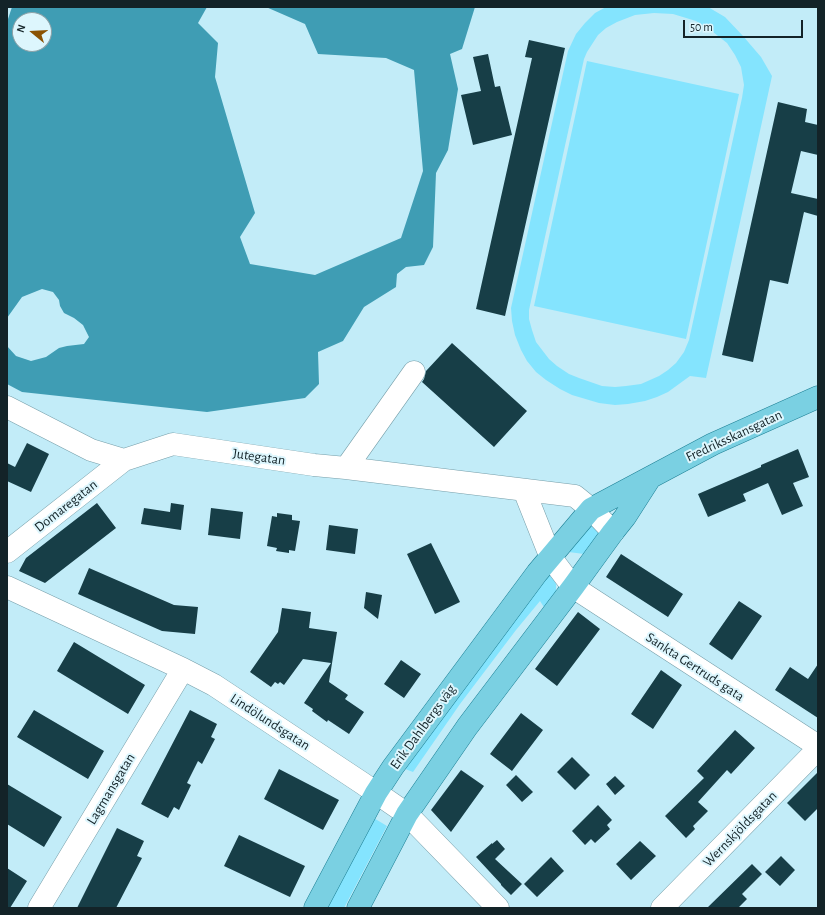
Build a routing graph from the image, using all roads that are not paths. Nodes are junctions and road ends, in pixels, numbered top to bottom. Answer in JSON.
{"nodes":[{"id":1,"x":414,"y":372,"type":"dead end"},
{"id":2,"x":818,"y":397,"type":"edge"},
{"id":3,"x":7,"y":407,"type":"edge"},
{"id":4,"x":124,"y":460,"type":"junction"},
{"id":5,"x":346,"y":468,"type":"junction"},
{"id":6,"x":650,"y":477,"type":"junction"},
{"id":7,"x":524,"y":490,"type":"junction"},
{"id":8,"x":591,"y":509,"type":"junction"},
{"id":9,"x":613,"y":532,"type":"junction"},
{"id":10,"x":7,"y":552,"type":"edge"},
{"id":11,"x":551,"y":558,"type":"junction"},
{"id":12,"x":7,"y":587,"type":"edge"},
{"id":13,"x":573,"y":587,"type":"junction"},
{"id":14,"x":183,"y":669,"type":"junction"},
{"id":15,"x":818,"y":748,"type":"edge"},
{"id":16,"x":376,"y":793,"type":"junction"},
{"id":17,"x":407,"y":814,"type":"junction"},
{"id":18,"x":39,"y":908,"type":"edge"},
{"id":19,"x":315,"y":908,"type":"edge"},
{"id":20,"x":358,"y":908,"type":"edge"},
{"id":21,"x":498,"y":908,"type":"edge"},
{"id":22,"x":662,"y":908,"type":"edge"}],
"edges":[{"from":1,"to":5,"type":"street"},
{"from":2,"to":6,"type":"main road","name":"Fredriksskansgatan"},
{"from":3,"to":4,"type":"street"},
{"from":4,"to":5,"type":"street","name":"Jutegatan"},
{"from":4,"to":10,"type":"street","name":"Domaregatan"},
{"from":5,"to":7,"type":"street","name":"Jutegatan"},
{"from":6,"to":8,"type":"main road","name":"Erik Dahlbergs väg"},
{"from":6,"to":9,"type":"main road"},
{"from":7,"to":8,"type":"street","name":"Jutegatan"},
{"from":7,"to":11,"type":"street"},
{"from":8,"to":9,"type":"street"},
{"from":8,"to":11,"type":"main road","name":"Erik Dahlbergs väg"},
{"from":9,"to":13,"type":"main road"},
{"from":11,"to":13,"type":"street"},
{"from":11,"to":16,"type":"main road","name":"Erik Dahlbergs väg"},
{"from":12,"to":14,"type":"street","name":"Lindölundsgatan"},
{"from":13,"to":15,"type":"street","name":"Sankta Gertruds gata"},
{"from":13,"to":17,"type":"main road"},
{"from":14,"to":16,"type":"street","name":"Lindölundsgatan"},
{"from":14,"to":18,"type":"street","name":"Lagmansgatan"},
{"from":15,"to":22,"type":"street","name":"Wernskjöldsgatan"},
{"from":16,"to":17,"type":"street","name":"Lindölundsgatan"},
{"from":16,"to":19,"type":"main road","name":"Erik Dahlbergs väg"},
{"from":17,"to":20,"type":"main road"},
{"from":17,"to":21,"type":"street","name":"Lindölundsgatan"}]}
